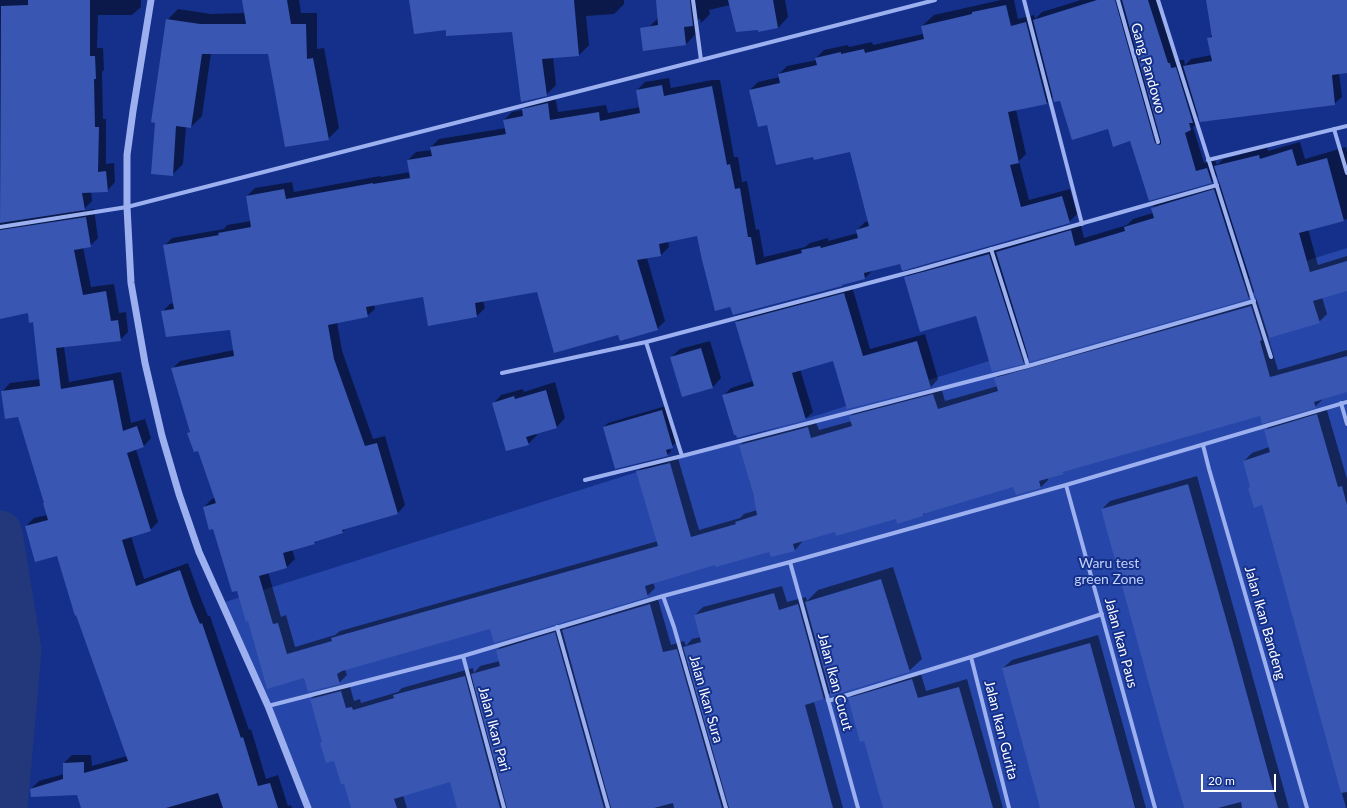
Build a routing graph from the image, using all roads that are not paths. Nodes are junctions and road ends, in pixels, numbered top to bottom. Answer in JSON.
{"nodes":[{"id":1,"x":151,"y":0,"type":"edge"},
{"id":2,"x":693,"y":0,"type":"edge"},
{"id":3,"x":935,"y":0,"type":"edge"},
{"id":4,"x":1024,"y":0,"type":"edge"},
{"id":5,"x":1118,"y":0,"type":"edge"},
{"id":6,"x":1158,"y":0,"type":"edge"},
{"id":7,"x":701,"y":60,"type":"junction"},
{"id":8,"x":1347,"y":126,"type":"edge"},
{"id":9,"x":1334,"y":129,"type":"junction"},
{"id":10,"x":1158,"y":142,"type":"dead end"},
{"id":11,"x":1208,"y":160,"type":"junction"},
{"id":12,"x":1347,"y":173,"type":"edge"},
{"id":13,"x":1217,"y":185,"type":"junction"},
{"id":14,"x":127,"y":207,"type":"junction"},
{"id":15,"x":1082,"y":224,"type":"junction"},
{"id":16,"x":0,"y":227,"type":"edge"},
{"id":17,"x":991,"y":249,"type":"junction"},
{"id":18,"x":1254,"y":301,"type":"junction"},
{"id":19,"x":646,"y":342,"type":"junction"},
{"id":20,"x":1271,"y":357,"type":"dead end"},
{"id":21,"x":1028,"y":366,"type":"junction"},
{"id":22,"x":502,"y":373,"type":"dead end"},
{"id":23,"x":1347,"y":402,"type":"edge"},
{"id":24,"x":1341,"y":403,"type":"junction"},
{"id":25,"x":1347,"y":424,"type":"edge"},
{"id":26,"x":1203,"y":445,"type":"junction"},
{"id":27,"x":682,"y":456,"type":"junction"},
{"id":28,"x":585,"y":480,"type":"dead end"},
{"id":29,"x":1066,"y":484,"type":"junction"},
{"id":30,"x":790,"y":562,"type":"junction"},
{"id":31,"x":663,"y":596,"type":"junction"},
{"id":32,"x":1102,"y":614,"type":"junction"},
{"id":33,"x":557,"y":627,"type":"junction"},
{"id":34,"x":463,"y":656,"type":"junction"},
{"id":35,"x":971,"y":657,"type":"junction"},
{"id":36,"x":828,"y":702,"type":"junction"},
{"id":37,"x":268,"y":706,"type":"junction"},
{"id":38,"x":308,"y":808,"type":"edge"},
{"id":39,"x":504,"y":808,"type":"edge"},
{"id":40,"x":608,"y":808,"type":"edge"},
{"id":41,"x":726,"y":808,"type":"edge"},
{"id":42,"x":858,"y":808,"type":"edge"},
{"id":43,"x":1009,"y":808,"type":"edge"},
{"id":44,"x":1155,"y":808,"type":"edge"},
{"id":45,"x":1308,"y":808,"type":"edge"}],
"edges":[{"from":1,"to":14,"type":"street"},
{"from":2,"to":7,"type":"street"},
{"from":3,"to":7,"type":"street"},
{"from":4,"to":15,"type":"street"},
{"from":5,"to":10,"type":"street","name":"Gang Pandowo"},
{"from":6,"to":11,"type":"street"},
{"from":7,"to":14,"type":"street"},
{"from":8,"to":9,"type":"street"},
{"from":9,"to":11,"type":"street"},
{"from":9,"to":12,"type":"street"},
{"from":11,"to":13,"type":"street"},
{"from":13,"to":15,"type":"street"},
{"from":13,"to":18,"type":"street"},
{"from":14,"to":16,"type":"street"},
{"from":14,"to":37,"type":"street"},
{"from":15,"to":17,"type":"street"},
{"from":17,"to":19,"type":"street"},
{"from":17,"to":21,"type":"street"},
{"from":18,"to":20,"type":"street"},
{"from":18,"to":21,"type":"street"},
{"from":19,"to":22,"type":"street"},
{"from":19,"to":27,"type":"street"},
{"from":21,"to":27,"type":"street"},
{"from":23,"to":24,"type":"street"},
{"from":24,"to":25,"type":"street"},
{"from":24,"to":26,"type":"street"},
{"from":26,"to":29,"type":"street"},
{"from":26,"to":45,"type":"street","name":"Jalan Ikan Bandeng"},
{"from":27,"to":28,"type":"street"},
{"from":29,"to":30,"type":"street"},
{"from":29,"to":32,"type":"street","name":"Jalan Ikan Paus"},
{"from":30,"to":31,"type":"street"},
{"from":30,"to":36,"type":"street","name":"Jalan Ikan Cucut"},
{"from":31,"to":33,"type":"street"},
{"from":31,"to":41,"type":"street","name":"Jalan Ikan Sura"},
{"from":32,"to":35,"type":"street"},
{"from":32,"to":44,"type":"street","name":"Jalan Ikan Paus"},
{"from":33,"to":34,"type":"street"},
{"from":33,"to":40,"type":"street"},
{"from":34,"to":37,"type":"street"},
{"from":34,"to":39,"type":"street","name":"Jalan Ikan Pari"},
{"from":35,"to":36,"type":"street"},
{"from":35,"to":43,"type":"street","name":"Jalan Ikan Gurita"},
{"from":36,"to":42,"type":"street","name":"Jalan Ikan Cucut"},
{"from":37,"to":38,"type":"street"}]}
